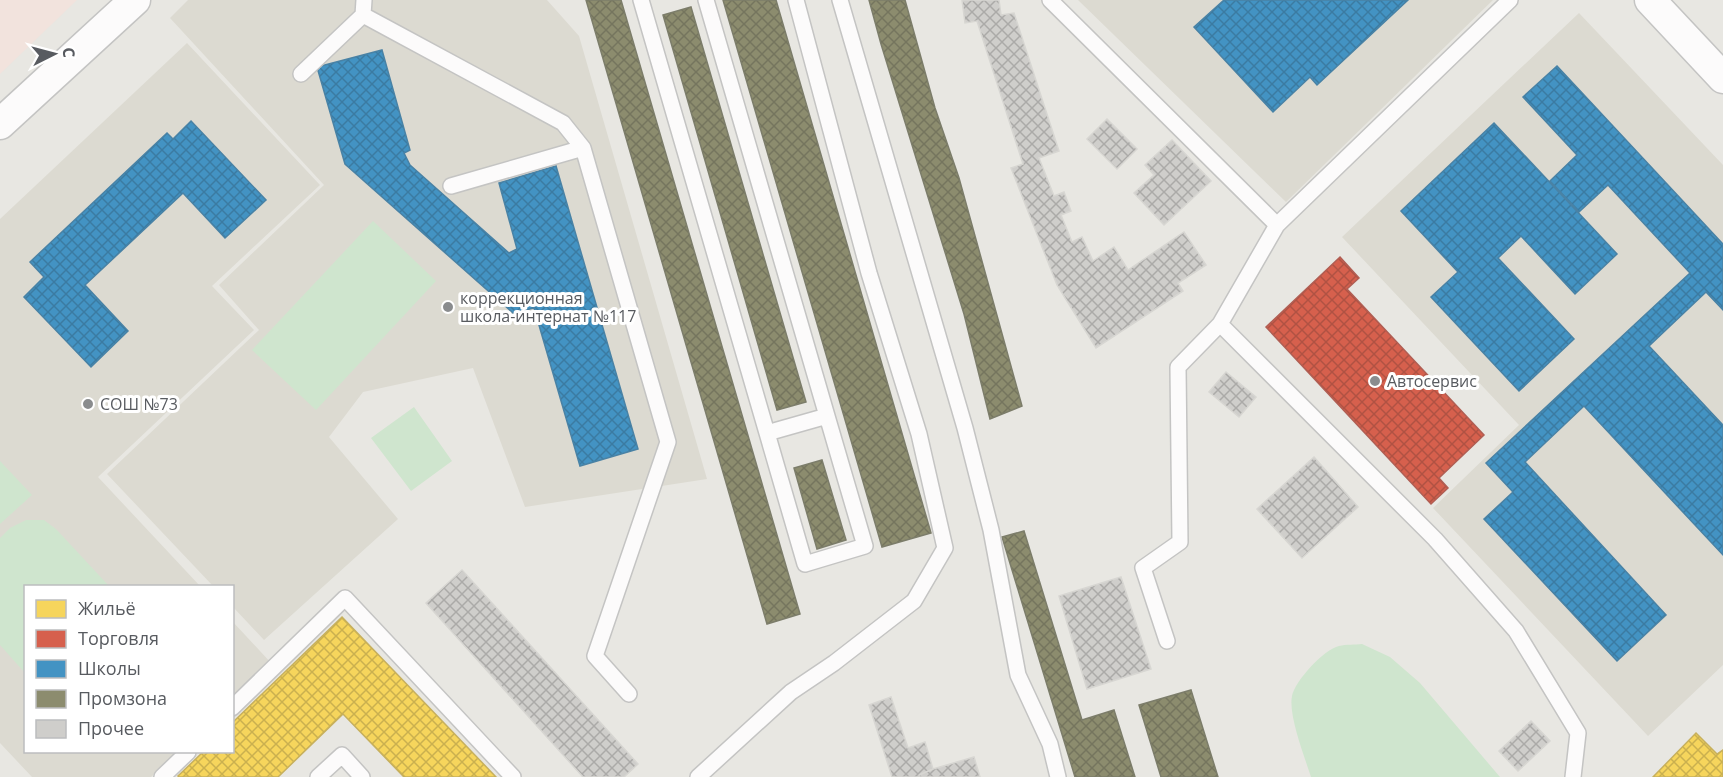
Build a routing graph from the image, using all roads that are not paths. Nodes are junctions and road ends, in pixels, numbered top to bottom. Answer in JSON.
{"nodes":[{"id":1,"x":135,"y":0,"type":"edge"},
{"id":2,"x":641,"y":0,"type":"edge"},
{"id":3,"x":706,"y":0,"type":"edge"},
{"id":4,"x":796,"y":0,"type":"edge"},
{"id":5,"x":840,"y":0,"type":"edge"},
{"id":6,"x":1050,"y":0,"type":"edge"},
{"id":7,"x":1510,"y":0,"type":"edge"},
{"id":8,"x":1650,"y":0,"type":"edge"},
{"id":9,"x":364,"y":8,"type":"edge"},
{"id":10,"x":301,"y":74,"type":"dead end"},
{"id":11,"x":1723,"y":78,"type":"edge"},
{"id":12,"x":0,"y":124,"type":"edge"},
{"id":13,"x":583,"y":148,"type":"junction"},
{"id":14,"x":451,"y":186,"type":"dead end"},
{"id":15,"x":1277,"y":225,"type":"junction"},
{"id":16,"x":1220,"y":324,"type":"junction"},
{"id":17,"x":827,"y":416,"type":"junction"},
{"id":18,"x":767,"y":434,"type":"junction"},
{"id":19,"x":1167,"y":641,"type":"dead end"},
{"id":20,"x":629,"y":694,"type":"dead end"},
{"id":21,"x":234,"y":706,"type":"edge"},
{"id":22,"x":187,"y":753,"type":"edge"},
{"id":23,"x":162,"y":777,"type":"edge"},
{"id":24,"x":318,"y":777,"type":"edge"},
{"id":25,"x":362,"y":777,"type":"edge"},
{"id":26,"x":513,"y":777,"type":"edge"},
{"id":27,"x":698,"y":777,"type":"edge"},
{"id":28,"x":1058,"y":777,"type":"edge"},
{"id":29,"x":1574,"y":777,"type":"edge"}],
"edges":[{"from":1,"to":12,"type":"street"},
{"from":2,"to":18,"type":"lane"},
{"from":3,"to":17,"type":"lane"},
{"from":4,"to":27,"type":"lane"},
{"from":5,"to":28,"type":"lane"},
{"from":6,"to":15,"type":"lane"},
{"from":7,"to":15,"type":"lane"},
{"from":8,"to":11,"type":"street"},
{"from":9,"to":10,"type":"lane"},
{"from":9,"to":13,"type":"lane"},
{"from":13,"to":14,"type":"lane"},
{"from":13,"to":20,"type":"lane"},
{"from":15,"to":16,"type":"lane"},
{"from":16,"to":19,"type":"lane"},
{"from":16,"to":29,"type":"lane"},
{"from":17,"to":18,"type":"lane"},
{"from":17,"to":18,"type":"lane"},
{"from":21,"to":26,"type":"lane"},
{"from":22,"to":23,"type":"lane"},
{"from":24,"to":25,"type":"lane"}]}
